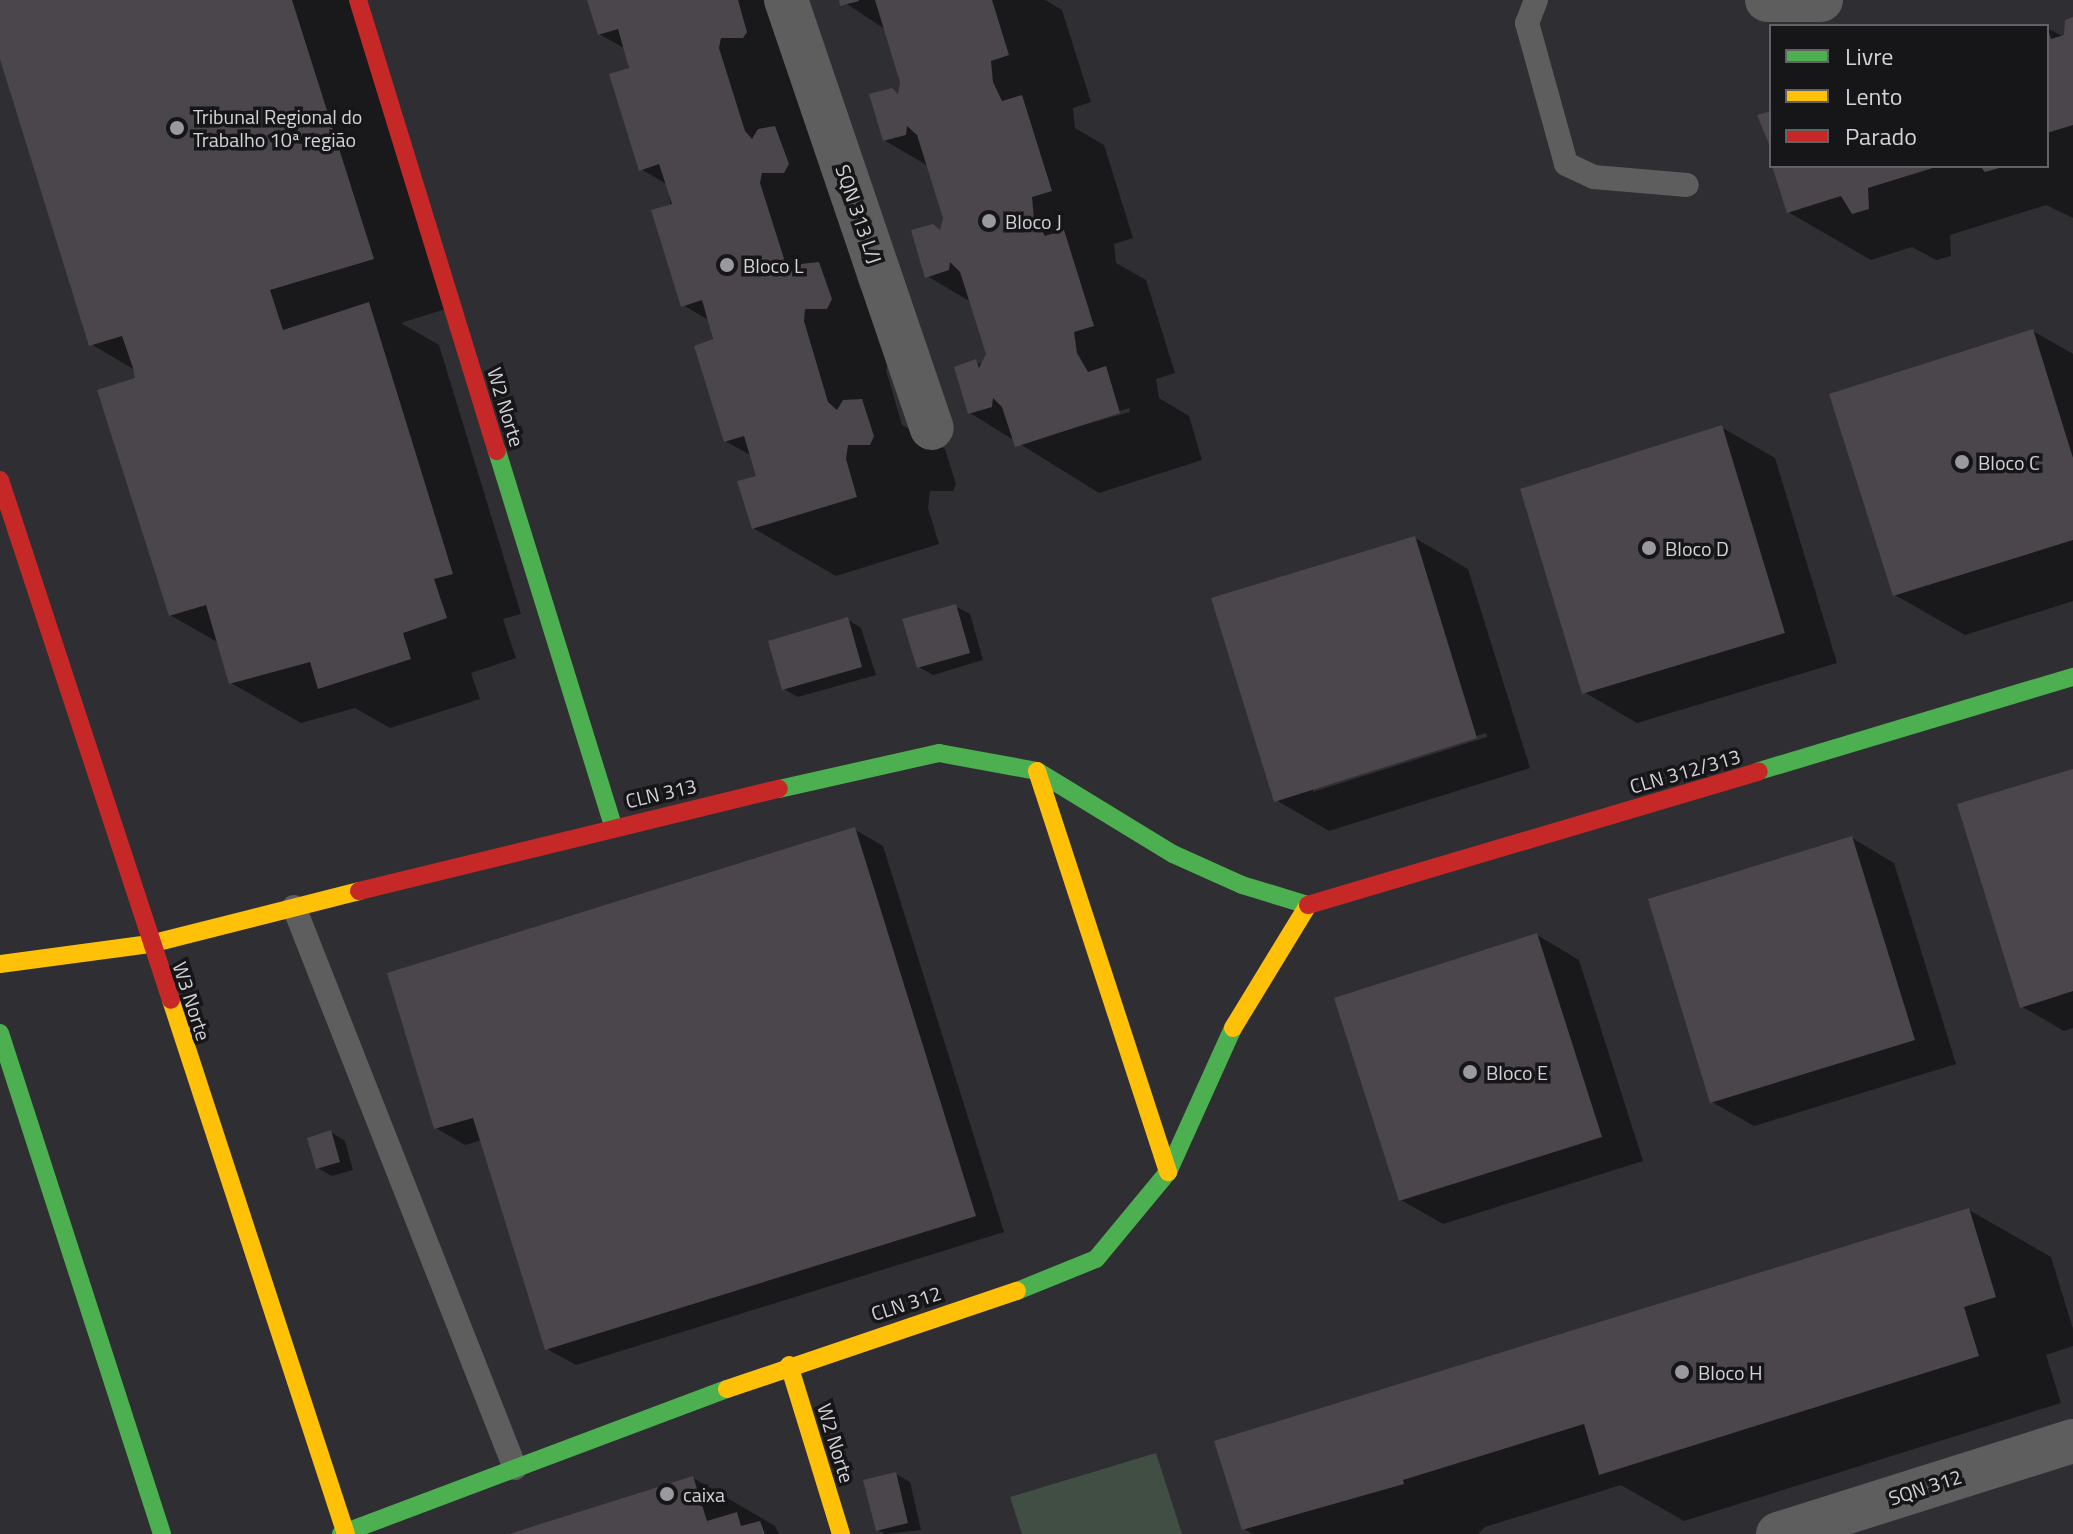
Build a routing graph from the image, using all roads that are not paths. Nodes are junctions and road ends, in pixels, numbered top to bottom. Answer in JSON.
{"nodes":[{"id":1,"x":358,"y":0,"type":"edge"},
{"id":2,"x":786,"y":0,"type":"edge"},
{"id":3,"x":1536,"y":0,"type":"edge"},
{"id":4,"x":1767,"y":0,"type":"edge"},
{"id":5,"x":1821,"y":0,"type":"edge"},
{"id":6,"x":1687,"y":185,"type":"dead end"},
{"id":7,"x":932,"y":428,"type":"dead end"},
{"id":8,"x":0,"y":480,"type":"edge"},
{"id":9,"x":2073,"y":677,"type":"edge"},
{"id":10,"x":1037,"y":771,"type":"junction"},
{"id":11,"x":613,"y":826,"type":"junction"},
{"id":12,"x":1308,"y":905,"type":"junction"},
{"id":13,"x":294,"y":907,"type":"junction"},
{"id":14,"x":150,"y":944,"type":"junction"},
{"id":15,"x":0,"y":964,"type":"edge"},
{"id":16,"x":0,"y":1033,"type":"edge"},
{"id":17,"x":1168,"y":1172,"type":"junction"},
{"id":18,"x":789,"y":1365,"type":"junction"},
{"id":19,"x":2073,"y":1441,"type":"edge"},
{"id":20,"x":515,"y":1468,"type":"junction"},
{"id":21,"x":344,"y":1533,"type":"edge"},
{"id":22,"x":162,"y":1534,"type":"edge"},
{"id":23,"x":841,"y":1534,"type":"edge"},
{"id":24,"x":1778,"y":1534,"type":"edge"}],
"edges":[{"from":1,"to":11,"type":"street","name":"W2 Norte"},
{"from":2,"to":7,"type":"street","name":"SQN 313 L/J"},
{"from":3,"to":6,"type":"lane"},
{"from":4,"to":5,"type":"street"},
{"from":8,"to":14,"type":"street","name":"W3 Norte"},
{"from":9,"to":12,"type":"street","name":"CLN 312/313"},
{"from":10,"to":11,"type":"street","name":"CLN 313"},
{"from":10,"to":12,"type":"street","name":"CLN 313"},
{"from":10,"to":17,"type":"street"},
{"from":11,"to":13,"type":"street","name":"CLN 313"},
{"from":12,"to":17,"type":"street","name":"CLN 312"},
{"from":13,"to":14,"type":"street","name":"CLN 313"},
{"from":13,"to":20,"type":"lane"},
{"from":14,"to":15,"type":"street","name":"CLN 313"},
{"from":14,"to":21,"type":"street","name":"W3 Norte"},
{"from":16,"to":22,"type":"street"},
{"from":17,"to":18,"type":"street","name":"CLN 312"},
{"from":18,"to":20,"type":"street","name":"CLN 312"},
{"from":18,"to":23,"type":"street","name":"W2 Norte"},
{"from":19,"to":24,"type":"street","name":"SQN 312"},
{"from":20,"to":21,"type":"street","name":"CLN 312"}]}
